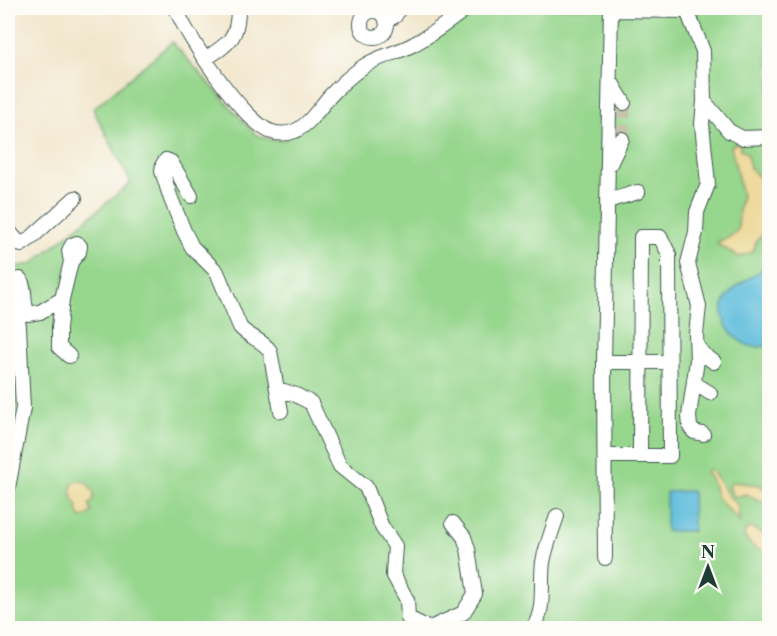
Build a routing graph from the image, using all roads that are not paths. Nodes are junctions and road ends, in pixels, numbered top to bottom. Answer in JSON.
{"nodes":[{"id":1,"x":176,"y":8,"type":"edge"},
{"id":2,"x":239,"y":8,"type":"edge"},
{"id":3,"x":399,"y":8,"type":"edge"},
{"id":4,"x":467,"y":8,"type":"edge"},
{"id":5,"x":611,"y":9,"type":"edge"},
{"id":6,"x":686,"y":9,"type":"edge"},
{"id":7,"x":386,"y":21,"type":"junction"},
{"id":8,"x":378,"y":36,"type":"junction"},
{"id":9,"x":386,"y":56,"type":"junction"},
{"id":10,"x":205,"y":58,"type":"junction"},
{"id":11,"x":610,"y":80,"type":"junction"},
{"id":12,"x":704,"y":101,"type":"junction"},
{"id":13,"x":624,"y":103,"type":"tunnel mouth"},
{"id":14,"x":770,"y":137,"type":"edge"},
{"id":15,"x":622,"y":139,"type":"tunnel mouth"},
{"id":16,"x":608,"y":168,"type":"junction"},
{"id":17,"x":638,"y":192,"type":"dead end"},
{"id":18,"x":191,"y":196,"type":"dead end"},
{"id":19,"x":75,"y":198,"type":"dead end"},
{"id":20,"x":607,"y":201,"type":"junction"},
{"id":21,"x":8,"y":230,"type":"edge"},
{"id":22,"x":71,"y":262,"type":"dead end"},
{"id":23,"x":62,"y":299,"type":"junction"},
{"id":24,"x":697,"y":346,"type":"junction"},
{"id":25,"x":69,"y":356,"type":"dead end"},
{"id":26,"x":604,"y":362,"type":"junction"},
{"id":27,"x":640,"y":362,"type":"junction"},
{"id":28,"x":669,"y":362,"type":"junction"},
{"id":29,"x":714,"y":362,"type":"dead end"},
{"id":30,"x":694,"y":380,"type":"junction"},
{"id":31,"x":278,"y":389,"type":"junction"},
{"id":32,"x":710,"y":393,"type":"dead end"},
{"id":33,"x":281,"y":411,"type":"dead end"},
{"id":34,"x":703,"y":434,"type":"dead end"},
{"id":35,"x":606,"y":456,"type":"junction"},
{"id":36,"x":640,"y":456,"type":"junction"},
{"id":37,"x":8,"y":488,"type":"edge"},
{"id":38,"x":557,"y":516,"type":"dead end"},
{"id":39,"x":453,"y":523,"type":"dead end"},
{"id":40,"x":605,"y":558,"type":"dead end"},
{"id":41,"x":463,"y":613,"type":"junction"},
{"id":42,"x":429,"y":628,"type":"edge"},
{"id":43,"x":464,"y":628,"type":"edge"},
{"id":44,"x":533,"y":628,"type":"edge"}],
"edges":[{"from":1,"to":10,"type":"street"},
{"from":2,"to":10,"type":"street"},
{"from":3,"to":7,"type":"street"},
{"from":4,"to":9,"type":"street"},
{"from":5,"to":6,"type":"street"},
{"from":5,"to":11,"type":"street"},
{"from":6,"to":12,"type":"street"},
{"from":7,"to":8,"type":"street"},
{"from":7,"to":8,"type":"street"},
{"from":8,"to":9,"type":"street"},
{"from":9,"to":10,"type":"street"},
{"from":11,"to":13,"type":"street"},
{"from":11,"to":16,"type":"street"},
{"from":12,"to":14,"type":"street"},
{"from":12,"to":24,"type":"street"},
{"from":15,"to":16,"type":"street"},
{"from":16,"to":20,"type":"street"},
{"from":17,"to":20,"type":"street"},
{"from":18,"to":31,"type":"street"},
{"from":19,"to":21,"type":"street"},
{"from":20,"to":26,"type":"street"},
{"from":22,"to":23,"type":"street"},
{"from":23,"to":25,"type":"street"},
{"from":23,"to":37,"type":"street"},
{"from":24,"to":29,"type":"street"},
{"from":24,"to":30,"type":"street"},
{"from":26,"to":27,"type":"street"},
{"from":26,"to":35,"type":"street"},
{"from":27,"to":28,"type":"street"},
{"from":27,"to":28,"type":"street"},
{"from":27,"to":36,"type":"street"},
{"from":28,"to":36,"type":"street"},
{"from":30,"to":32,"type":"street"},
{"from":30,"to":34,"type":"street"},
{"from":31,"to":33,"type":"street"},
{"from":31,"to":42,"type":"street"},
{"from":35,"to":36,"type":"street"},
{"from":35,"to":40,"type":"street"},
{"from":38,"to":44,"type":"street"},
{"from":39,"to":41,"type":"street"},
{"from":41,"to":42,"type":"street"},
{"from":41,"to":43,"type":"street"}]}
